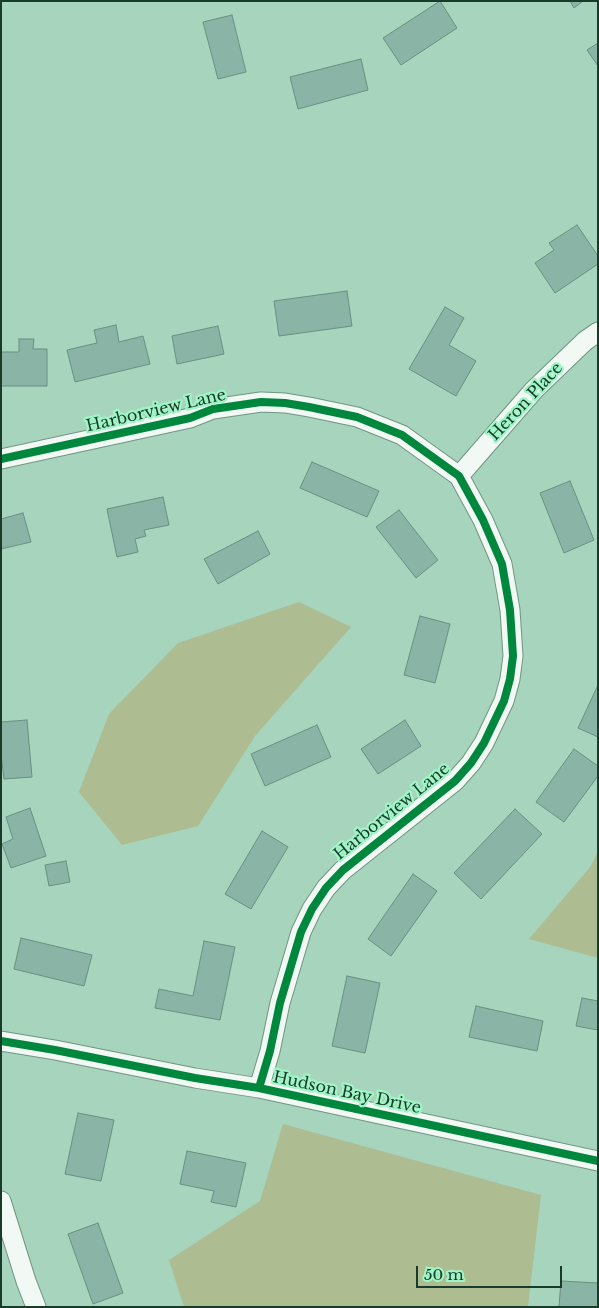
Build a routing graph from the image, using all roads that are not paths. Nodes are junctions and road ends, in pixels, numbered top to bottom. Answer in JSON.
{"nodes":[{"id":1,"x":598,"y":332,"type":"edge"},
{"id":2,"x":1,"y":459,"type":"edge"},
{"id":3,"x":459,"y":476,"type":"junction"},
{"id":4,"x":1,"y":1042,"type":"edge"},
{"id":5,"x":259,"y":1088,"type":"junction"},
{"id":6,"x":598,"y":1161,"type":"edge"},
{"id":7,"x":1,"y":1201,"type":"edge"},
{"id":8,"x":36,"y":1307,"type":"edge"}],
"edges":[{"from":1,"to":3,"type":"street","name":"Heron Place"},
{"from":2,"to":3,"type":"street","name":"Harborview Lane"},
{"from":3,"to":5,"type":"street","name":"Harborview Lane"},
{"from":4,"to":5,"type":"street","name":"Hudson Bay Drive"},
{"from":5,"to":6,"type":"street","name":"Hudson Bay Drive"},
{"from":7,"to":8,"type":"street"}]}
